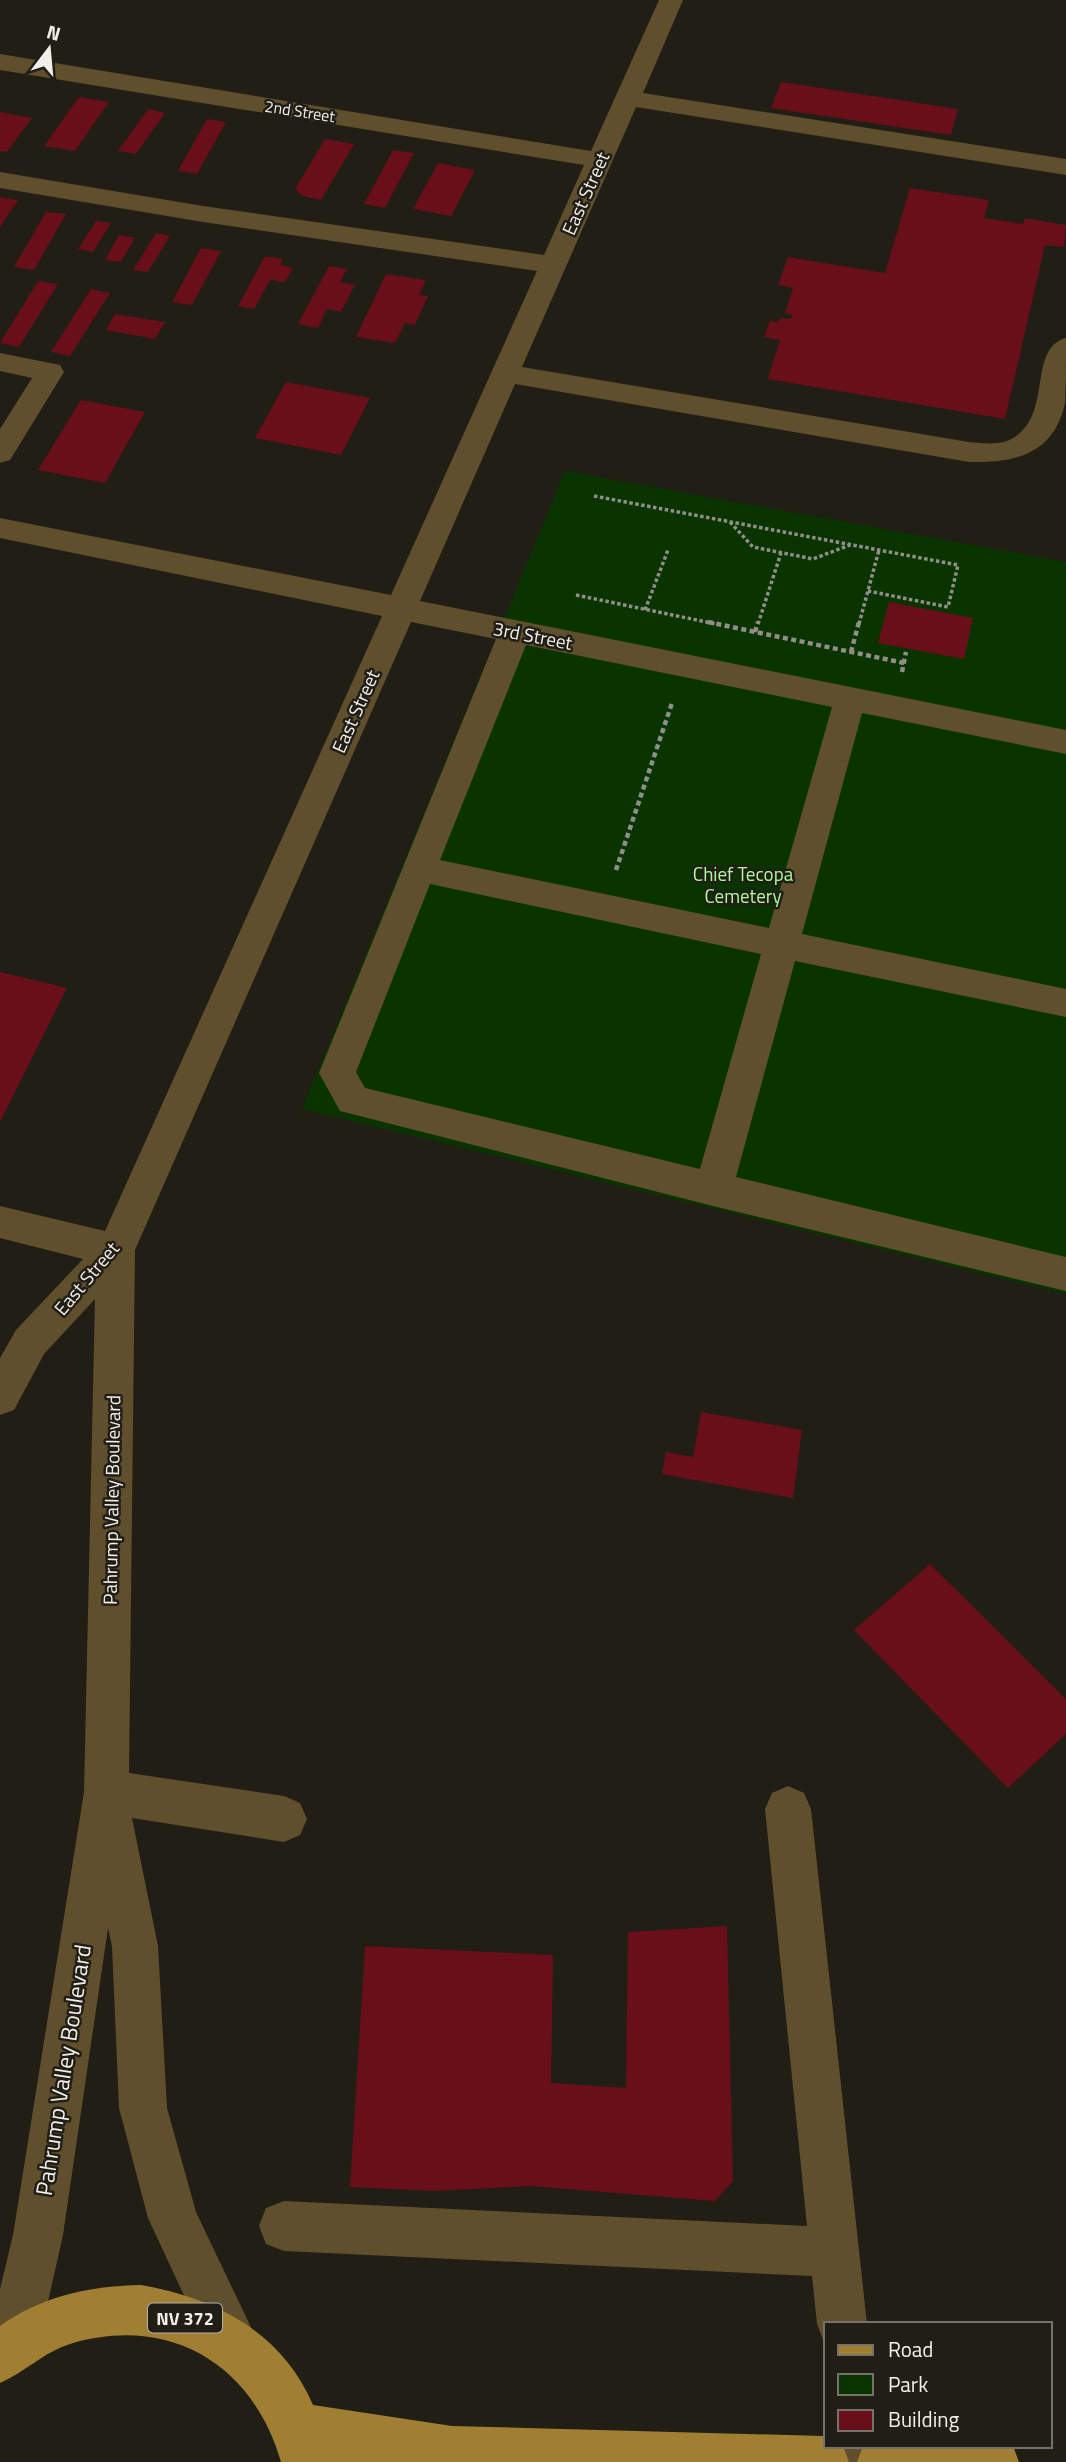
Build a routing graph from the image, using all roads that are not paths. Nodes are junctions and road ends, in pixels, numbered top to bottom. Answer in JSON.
{"nodes":[{"id":1,"x":671,"y":0,"type":"edge"},
{"id":2,"x":0,"y":62,"type":"edge"},
{"id":3,"x":628,"y":98,"type":"junction"},
{"id":4,"x":600,"y":160,"type":"junction"},
{"id":5,"x":1066,"y":167,"type":"edge"},
{"id":6,"x":0,"y":180,"type":"edge"},
{"id":7,"x":553,"y":265,"type":"junction"},
{"id":8,"x":1066,"y":347,"type":"edge"},
{"id":9,"x":0,"y":362,"type":"edge"},
{"id":10,"x":505,"y":373,"type":"junction"},
{"id":11,"x":0,"y":453,"type":"edge"},
{"id":12,"x":0,"y":528,"type":"edge"},
{"id":13,"x":401,"y":608,"type":"junction"},
{"id":14,"x":515,"y":632,"type":"junction"},
{"id":15,"x":844,"y":698,"type":"junction"},
{"id":16,"x":1066,"y":742,"type":"edge"},
{"id":17,"x":420,"y":869,"type":"junction"},
{"id":18,"x":782,"y":944,"type":"junction"},
{"id":19,"x":1066,"y":1003,"type":"edge"},
{"id":20,"x":713,"y":1190,"type":"junction"},
{"id":21,"x":0,"y":1222,"type":"edge"},
{"id":22,"x":116,"y":1250,"type":"junction"},
{"id":23,"x":1066,"y":1274,"type":"edge"},
{"id":24,"x":0,"y":1397,"type":"edge"},
{"id":25,"x":106,"y":1793,"type":"junction"},
{"id":26,"x":788,"y":1809,"type":"dead end"},
{"id":27,"x":284,"y":1819,"type":"dead end"},
{"id":28,"x":284,"y":2226,"type":"dead end"},
{"id":29,"x":835,"y":2252,"type":"junction"},
{"id":30,"x":842,"y":2322,"type":"edge"},
{"id":31,"x":232,"y":2342,"type":"junction"},
{"id":32,"x":6,"y":2351,"type":"edge"},
{"id":33,"x":303,"y":2446,"type":"edge"},
{"id":34,"x":823,"y":2462,"type":"edge"},
{"id":35,"x":883,"y":2462,"type":"edge"},
{"id":36,"x":993,"y":2462,"type":"edge"}],
"edges":[{"from":1,"to":3,"type":"street","name":"East Street"},
{"from":2,"to":4,"type":"street","name":"2nd Street"},
{"from":3,"to":4,"type":"street","name":"East Street"},
{"from":3,"to":5,"type":"street"},
{"from":4,"to":7,"type":"street","name":"East Street"},
{"from":6,"to":7,"type":"street"},
{"from":7,"to":10,"type":"street","name":"East Street"},
{"from":8,"to":10,"type":"street"},
{"from":9,"to":11,"type":"street"},
{"from":10,"to":13,"type":"street","name":"East Street"},
{"from":12,"to":13,"type":"street","name":"3rd Street"},
{"from":13,"to":14,"type":"street","name":"3rd Street"},
{"from":13,"to":22,"type":"street","name":"East Street"},
{"from":14,"to":15,"type":"street","name":"3rd Street"},
{"from":14,"to":17,"type":"street"},
{"from":15,"to":16,"type":"street","name":"3rd Street"},
{"from":15,"to":18,"type":"street"},
{"from":17,"to":18,"type":"street"},
{"from":17,"to":20,"type":"street"},
{"from":18,"to":19,"type":"street"},
{"from":18,"to":20,"type":"street"},
{"from":20,"to":23,"type":"street"},
{"from":21,"to":22,"type":"street"},
{"from":22,"to":24,"type":"street","name":"East Street"},
{"from":22,"to":25,"type":"street","name":"Pahrump Valley Boulevard"},
{"from":25,"to":27,"type":"street"},
{"from":25,"to":31,"type":"street","name":"Pahrump Valley Boulevard"},
{"from":25,"to":32,"type":"street","name":"Pahrump Valley Boulevard"},
{"from":26,"to":29,"type":"street"},
{"from":28,"to":29,"type":"street"},
{"from":29,"to":30,"type":"street"},
{"from":31,"to":32,"type":"main road","number":"NV 372"},
{"from":31,"to":33,"type":"main road","number":"NV 372"},
{"from":33,"to":34,"type":"main road","number":"NV 372"},
{"from":35,"to":36,"type":"main road"}]}
